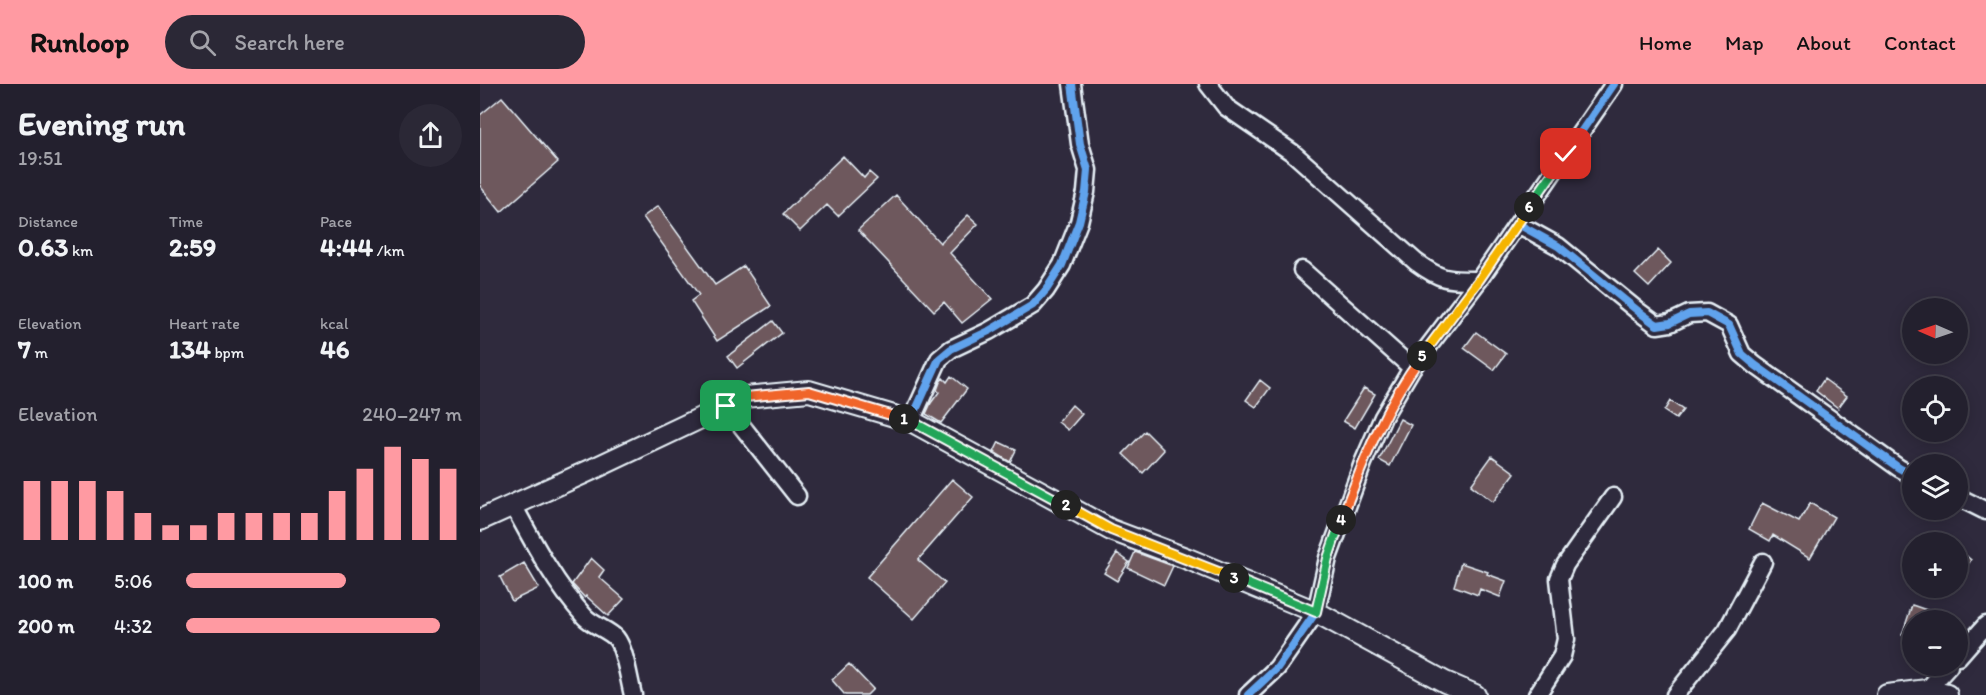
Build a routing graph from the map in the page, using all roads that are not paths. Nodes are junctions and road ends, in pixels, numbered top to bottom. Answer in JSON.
{"nodes":[{"id":1,"x":1071,"y":84,"type":"edge"},
{"id":2,"x":1208,"y":84,"type":"edge"},
{"id":3,"x":1614,"y":84,"type":"edge"},
{"id":4,"x":1518,"y":224,"type":"junction"},
{"id":5,"x":1302,"y":270,"type":"dead end"},
{"id":6,"x":1479,"y":280,"type":"junction"},
{"id":7,"x":1412,"y":368,"type":"junction"},
{"id":8,"x":726,"y":406,"type":"junction"},
{"id":9,"x":911,"y":421,"type":"junction"},
{"id":10,"x":1902,"y":470,"type":"edge"},
{"id":11,"x":797,"y":496,"type":"dead end"},
{"id":12,"x":1613,"y":497,"type":"dead end"},
{"id":13,"x":1968,"y":502,"type":"edge"},
{"id":14,"x":513,"y":505,"type":"junction"},
{"id":15,"x":1986,"y":511,"type":"edge"},
{"id":16,"x":480,"y":520,"type":"edge"},
{"id":17,"x":1763,"y":562,"type":"dead end"},
{"id":18,"x":1316,"y":612,"type":"junction"},
{"id":19,"x":1986,"y":625,"type":"edge"},
{"id":20,"x":1968,"y":646,"type":"edge"},
{"id":21,"x":1940,"y":676,"type":"edge"},
{"id":22,"x":1927,"y":690,"type":"junction"},
{"id":23,"x":633,"y":695,"type":"edge"},
{"id":24,"x":1248,"y":695,"type":"edge"},
{"id":25,"x":1475,"y":695,"type":"edge"},
{"id":26,"x":1537,"y":695,"type":"edge"},
{"id":27,"x":1674,"y":695,"type":"edge"},
{"id":28,"x":1887,"y":695,"type":"edge"},
{"id":29,"x":1947,"y":695,"type":"edge"}],
"edges":[{"from":1,"to":9,"type":"street"},
{"from":2,"to":6,"type":"street"},
{"from":3,"to":4,"type":"street"},
{"from":4,"to":6,"type":"street"},
{"from":4,"to":10,"type":"street"},
{"from":5,"to":7,"type":"street"},
{"from":6,"to":7,"type":"street"},
{"from":7,"to":18,"type":"street"},
{"from":8,"to":9,"type":"main road"},
{"from":8,"to":11,"type":"street"},
{"from":8,"to":14,"type":"main road"},
{"from":9,"to":18,"type":"main road"},
{"from":12,"to":26,"type":"street"},
{"from":13,"to":15,"type":"street"},
{"from":14,"to":16,"type":"main road"},
{"from":14,"to":23,"type":"street"},
{"from":17,"to":27,"type":"street"},
{"from":18,"to":24,"type":"street"},
{"from":18,"to":25,"type":"main road"},
{"from":19,"to":20,"type":"street"},
{"from":21,"to":22,"type":"street"},
{"from":22,"to":28,"type":"main road"},
{"from":22,"to":29,"type":"main road"}]}
